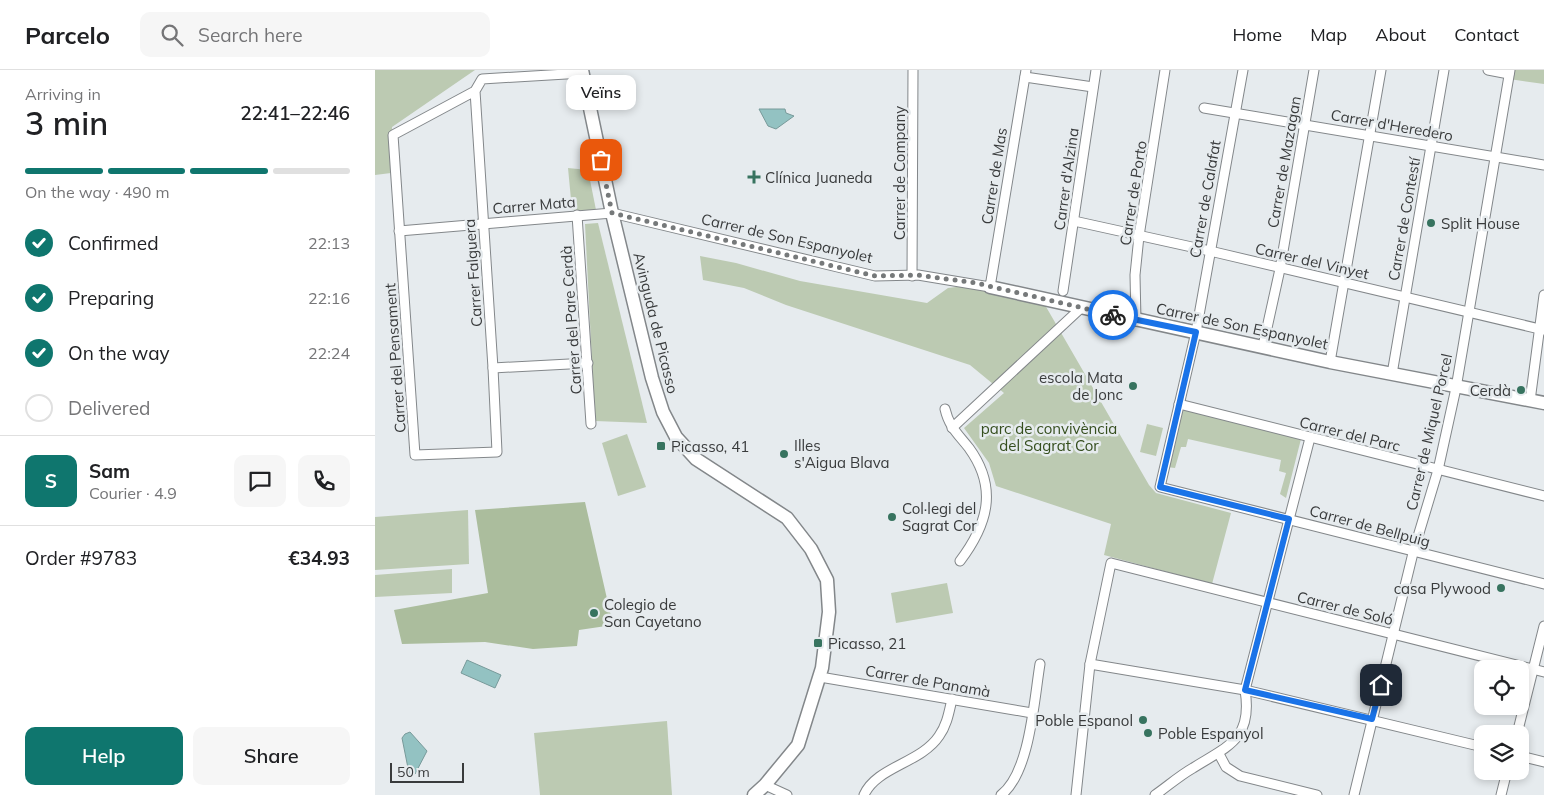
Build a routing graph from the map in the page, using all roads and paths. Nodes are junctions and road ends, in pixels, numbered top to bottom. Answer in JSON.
{"nodes":[{"id":1,"x":913,"y":70,"type":"edge"},
{"id":2,"x":1096,"y":70,"type":"edge"},
{"id":3,"x":1165,"y":70,"type":"edge"},
{"id":4,"x":1243,"y":70,"type":"edge"},
{"id":5,"x":1314,"y":70,"type":"edge"},
{"id":6,"x":1381,"y":70,"type":"edge"},
{"id":7,"x":1444,"y":70,"type":"edge"},
{"id":8,"x":1488,"y":70,"type":"edge"},
{"id":9,"x":582,"y":72,"type":"edge"},
{"id":10,"x":1510,"y":72,"type":"edge"},
{"id":11,"x":1025,"y":73,"type":"edge"},
{"id":12,"x":1093,"y":87,"type":"junction"},
{"id":13,"x":475,"y":91,"type":"junction"},
{"id":14,"x":1203,"y":108,"type":"dead end"},
{"id":15,"x":1235,"y":112,"type":"junction"},
{"id":16,"x":1304,"y":124,"type":"junction"},
{"id":17,"x":1370,"y":135,"type":"junction"},
{"id":18,"x":1431,"y":146,"type":"junction"},
{"id":19,"x":1497,"y":157,"type":"junction"},
{"id":20,"x":1544,"y":165,"type":"edge"},
{"id":21,"x":612,"y":213,"type":"junction"},
{"id":22,"x":577,"y":215,"type":"junction"},
{"id":23,"x":1074,"y":221,"type":"junction"},
{"id":24,"x":483,"y":224,"type":"junction"},
{"id":25,"x":399,"y":231,"type":"junction"},
{"id":26,"x":1139,"y":236,"type":"junction"},
{"id":27,"x":1210,"y":251,"type":"junction"},
{"id":28,"x":1280,"y":269,"type":"junction"},
{"id":29,"x":912,"y":276,"type":"junction"},
{"id":30,"x":1345,"y":283,"type":"junction"},
{"id":31,"x":990,"y":287,"type":"junction"},
{"id":32,"x":1063,"y":292,"type":"dead end"},
{"id":33,"x":1544,"y":295,"type":"edge"},
{"id":34,"x":1405,"y":297,"type":"junction"},
{"id":35,"x":1081,"y":308,"type":"junction"},
{"id":36,"x":1470,"y":313,"type":"junction"},
{"id":37,"x":1137,"y":320,"type":"junction"},
{"id":38,"x":1541,"y":329,"type":"edge"},
{"id":39,"x":1196,"y":332,"type":"junction"},
{"id":40,"x":1263,"y":346,"type":"junction"},
{"id":41,"x":1330,"y":362,"type":"junction"},
{"id":42,"x":588,"y":363,"type":"junction"},
{"id":43,"x":493,"y":368,"type":"junction"},
{"id":44,"x":1392,"y":374,"type":"junction"},
{"id":45,"x":1456,"y":388,"type":"junction"},
{"id":46,"x":1530,"y":401,"type":"junction"},
{"id":47,"x":1544,"y":403,"type":"edge"},
{"id":48,"x":1179,"y":404,"type":"junction"},
{"id":49,"x":945,"y":409,"type":"dead end"},
{"id":50,"x":591,"y":424,"type":"dead end"},
{"id":51,"x":952,"y":428,"type":"junction"},
{"id":52,"x":1310,"y":438,"type":"junction"},
{"id":53,"x":497,"y":452,"type":"joint"},
{"id":54,"x":1438,"y":470,"type":"junction"},
{"id":55,"x":1160,"y":487,"type":"joint"},
{"id":56,"x":1544,"y":496,"type":"edge"},
{"id":57,"x":1289,"y":519,"type":"junction"},
{"id":58,"x":1413,"y":553,"type":"junction"},
{"id":59,"x":960,"y":561,"type":"dead end"},
{"id":60,"x":1544,"y":584,"type":"edge"},
{"id":61,"x":1268,"y":603,"type":"junction"},
{"id":62,"x":1544,"y":626,"type":"edge"},
{"id":63,"x":1395,"y":634,"type":"junction"},
{"id":64,"x":1040,"y":664,"type":"dead end"},
{"id":65,"x":1090,"y":664,"type":"junction"},
{"id":66,"x":1533,"y":669,"type":"junction"},
{"id":67,"x":1544,"y":672,"type":"edge"},
{"id":68,"x":819,"y":677,"type":"junction"},
{"id":69,"x":1245,"y":690,"type":"junction"},
{"id":70,"x":952,"y":699,"type":"junction"},
{"id":71,"x":1032,"y":713,"type":"junction"},
{"id":72,"x":1372,"y":719,"type":"junction"},
{"id":73,"x":1519,"y":725,"type":"edge"},
{"id":74,"x":1474,"y":744,"type":"edge"},
{"id":75,"x":1219,"y":754,"type":"junction"},
{"id":76,"x":1529,"y":758,"type":"edge"},
{"id":77,"x":1544,"y":762,"type":"edge"},
{"id":78,"x":1505,"y":780,"type":"edge"},
{"id":79,"x":765,"y":785,"type":"junction"},
{"id":80,"x":754,"y":795,"type":"edge"},
{"id":81,"x":787,"y":795,"type":"edge"},
{"id":82,"x":863,"y":795,"type":"edge"},
{"id":83,"x":1001,"y":795,"type":"edge"},
{"id":84,"x":1076,"y":795,"type":"edge"},
{"id":85,"x":1155,"y":795,"type":"edge"},
{"id":86,"x":1317,"y":795,"type":"edge"},
{"id":87,"x":1354,"y":795,"type":"edge"},
{"id":88,"x":1501,"y":795,"type":"edge"}],
"edges":[{"from":1,"to":29,"type":"street","name":"Carrer de Company"},
{"from":2,"to":12,"type":"street","name":"Carrer d'Alzina"},
{"from":3,"to":26,"type":"street","name":"Carrer de Porto"},
{"from":4,"to":15,"type":"street","name":"Carrer de Calafat"},
{"from":5,"to":16,"type":"street","name":"Carrer de Mazagan"},
{"from":6,"to":17,"type":"street"},
{"from":7,"to":18,"type":"street","name":"Carrer de Contestí"},
{"from":8,"to":10,"type":"street"},
{"from":9,"to":13,"type":"street","name":"Carrer del Pensament"},
{"from":9,"to":21,"type":"street","name":"Avinguda de Picasso"},
{"from":10,"to":19,"type":"street","name":"Carrer de Miquel Porcel"},
{"from":11,"to":12,"type":"street"},
{"from":11,"to":31,"type":"street","name":"Carrer de Mas"},
{"from":12,"to":23,"type":"street","name":"Carrer d'Alzina"},
{"from":13,"to":24,"type":"street","name":"Carrer Falguera"},
{"from":13,"to":25,"type":"street","name":"Carrer del Pensament"},
{"from":14,"to":15,"type":"street"},
{"from":15,"to":16,"type":"street","name":"Carrer d'Heredero"},
{"from":15,"to":27,"type":"street","name":"Carrer de Calafat"},
{"from":16,"to":17,"type":"street","name":"Carrer d'Heredero"},
{"from":16,"to":28,"type":"street","name":"Carrer de Mazagan"},
{"from":17,"to":18,"type":"street","name":"Carrer d'Heredero"},
{"from":17,"to":30,"type":"street"},
{"from":18,"to":19,"type":"street","name":"Carrer d'Heredero"},
{"from":18,"to":34,"type":"street","name":"Carrer de Contestí"},
{"from":19,"to":20,"type":"street","name":"Carrer d'Heredero"},
{"from":19,"to":36,"type":"street","name":"Carrer de Miquel Porcel"},
{"from":21,"to":22,"type":"street","name":"Carrer Mata"},
{"from":21,"to":29,"type":"street","name":"Carrer de Son Espanyolet"},
{"from":21,"to":68,"type":"street","name":"Avinguda de Picasso"},
{"from":22,"to":24,"type":"street","name":"Carrer Mata"},
{"from":22,"to":42,"type":"street","name":"Carrer del Pare Cerdà"},
{"from":23,"to":26,"type":"street","name":"Carrer del Vinyet"},
{"from":23,"to":32,"type":"street","name":"Carrer d'Alzina"},
{"from":24,"to":25,"type":"street","name":"Carrer Mata"},
{"from":24,"to":43,"type":"street","name":"Carrer Falguera"},
{"from":25,"to":53,"type":"street","name":"Carrer del Pensament"},
{"from":26,"to":27,"type":"street","name":"Carrer del Vinyet"},
{"from":26,"to":37,"type":"street","name":"Carrer de Porto"},
{"from":27,"to":28,"type":"street","name":"Carrer del Vinyet"},
{"from":27,"to":39,"type":"street","name":"Carrer de Calafat"},
{"from":28,"to":30,"type":"street","name":"Carrer del Vinyet"},
{"from":28,"to":40,"type":"street","name":"Carrer de Mazagan"},
{"from":29,"to":31,"type":"street","name":"Carrer de Son Espanyolet"},
{"from":30,"to":34,"type":"street","name":"Carrer del Vinyet"},
{"from":30,"to":41,"type":"street"},
{"from":31,"to":35,"type":"street","name":"Carrer de Son Espanyolet"},
{"from":33,"to":38,"type":"street"},
{"from":34,"to":36,"type":"street","name":"Carrer del Vinyet"},
{"from":34,"to":44,"type":"street","name":"Carrer de Contestí"},
{"from":35,"to":37,"type":"street","name":"Carrer de Son Espanyolet"},
{"from":35,"to":51,"type":"street"},
{"from":36,"to":38,"type":"street","name":"Carrer del Vinyet"},
{"from":36,"to":45,"type":"street","name":"Carrer de Miquel Porcel"},
{"from":37,"to":39,"type":"street","name":"Carrer de Son Espanyolet"},
{"from":38,"to":46,"type":"street"},
{"from":39,"to":40,"type":"street","name":"Carrer de Son Espanyolet"},
{"from":39,"to":48,"type":"street","name":"Carrer de Calafat"},
{"from":40,"to":41,"type":"street","name":"Carrer de Son Espanyolet"},
{"from":41,"to":44,"type":"street","name":"Carrer de Son Espanyolet"},
{"from":42,"to":43,"type":"street"},
{"from":42,"to":50,"type":"street","name":"Carrer del Pare Cerdà"},
{"from":43,"to":53,"type":"street","name":"Carrer Falguera"},
{"from":44,"to":45,"type":"street","name":"Carrer de Son Espanyolet"},
{"from":45,"to":46,"type":"street","name":"Carrer de Son Espanyolet"},
{"from":45,"to":54,"type":"street","name":"Carrer de Miquel Porcel"},
{"from":46,"to":47,"type":"street","name":"Carrer de Son Espanyolet"},
{"from":48,"to":52,"type":"street","name":"Carrer del Parc"},
{"from":48,"to":55,"type":"street","name":"Carrer de Calafat"},
{"from":49,"to":51,"type":"street"},
{"from":51,"to":59,"type":"street"},
{"from":52,"to":54,"type":"street","name":"Carrer del Parc"},
{"from":52,"to":57,"type":"street"},
{"from":54,"to":56,"type":"street","name":"Carrer del Parc"},
{"from":54,"to":58,"type":"street","name":"Carrer de Miquel Porcel"},
{"from":55,"to":57,"type":"street","name":"Carrer de Bellpuig"},
{"from":57,"to":58,"type":"street","name":"Carrer de Bellpuig"},
{"from":57,"to":61,"type":"street"},
{"from":58,"to":60,"type":"street","name":"Carrer de Bellpuig"},
{"from":58,"to":63,"type":"street","name":"Carrer de Miquel Porcel"},
{"from":61,"to":63,"type":"street","name":"Carrer de Soló"},
{"from":61,"to":65,"type":"street","name":"Carrer de Soló"},
{"from":61,"to":69,"type":"street"},
{"from":62,"to":66,"type":"street"},
{"from":63,"to":66,"type":"street","name":"Carrer de Soló"},
{"from":63,"to":72,"type":"street","name":"Carrer de Miquel Porcel"},
{"from":64,"to":71,"type":"street"},
{"from":65,"to":69,"type":"street"},
{"from":65,"to":84,"type":"street"},
{"from":66,"to":67,"type":"street","name":"Carrer de Soló"},
{"from":66,"to":73,"type":"street"},
{"from":68,"to":70,"type":"street","name":"Carrer de Panamà"},
{"from":68,"to":79,"type":"street","name":"Avinguda de Picasso"},
{"from":69,"to":72,"type":"street"},
{"from":69,"to":75,"type":"street"},
{"from":70,"to":71,"type":"street","name":"Carrer de Panamà"},
{"from":70,"to":82,"type":"street"},
{"from":71,"to":83,"type":"street"},
{"from":72,"to":74,"type":"street"},
{"from":72,"to":87,"type":"street","name":"Carrer de Miquel Porcel"},
{"from":75,"to":85,"type":"street"},
{"from":75,"to":86,"type":"street"},
{"from":76,"to":77,"type":"street"},
{"from":78,"to":88,"type":"street"},
{"from":79,"to":80,"type":"street","name":"Avinguda de Picasso"},
{"from":79,"to":81,"type":"street"}]}
